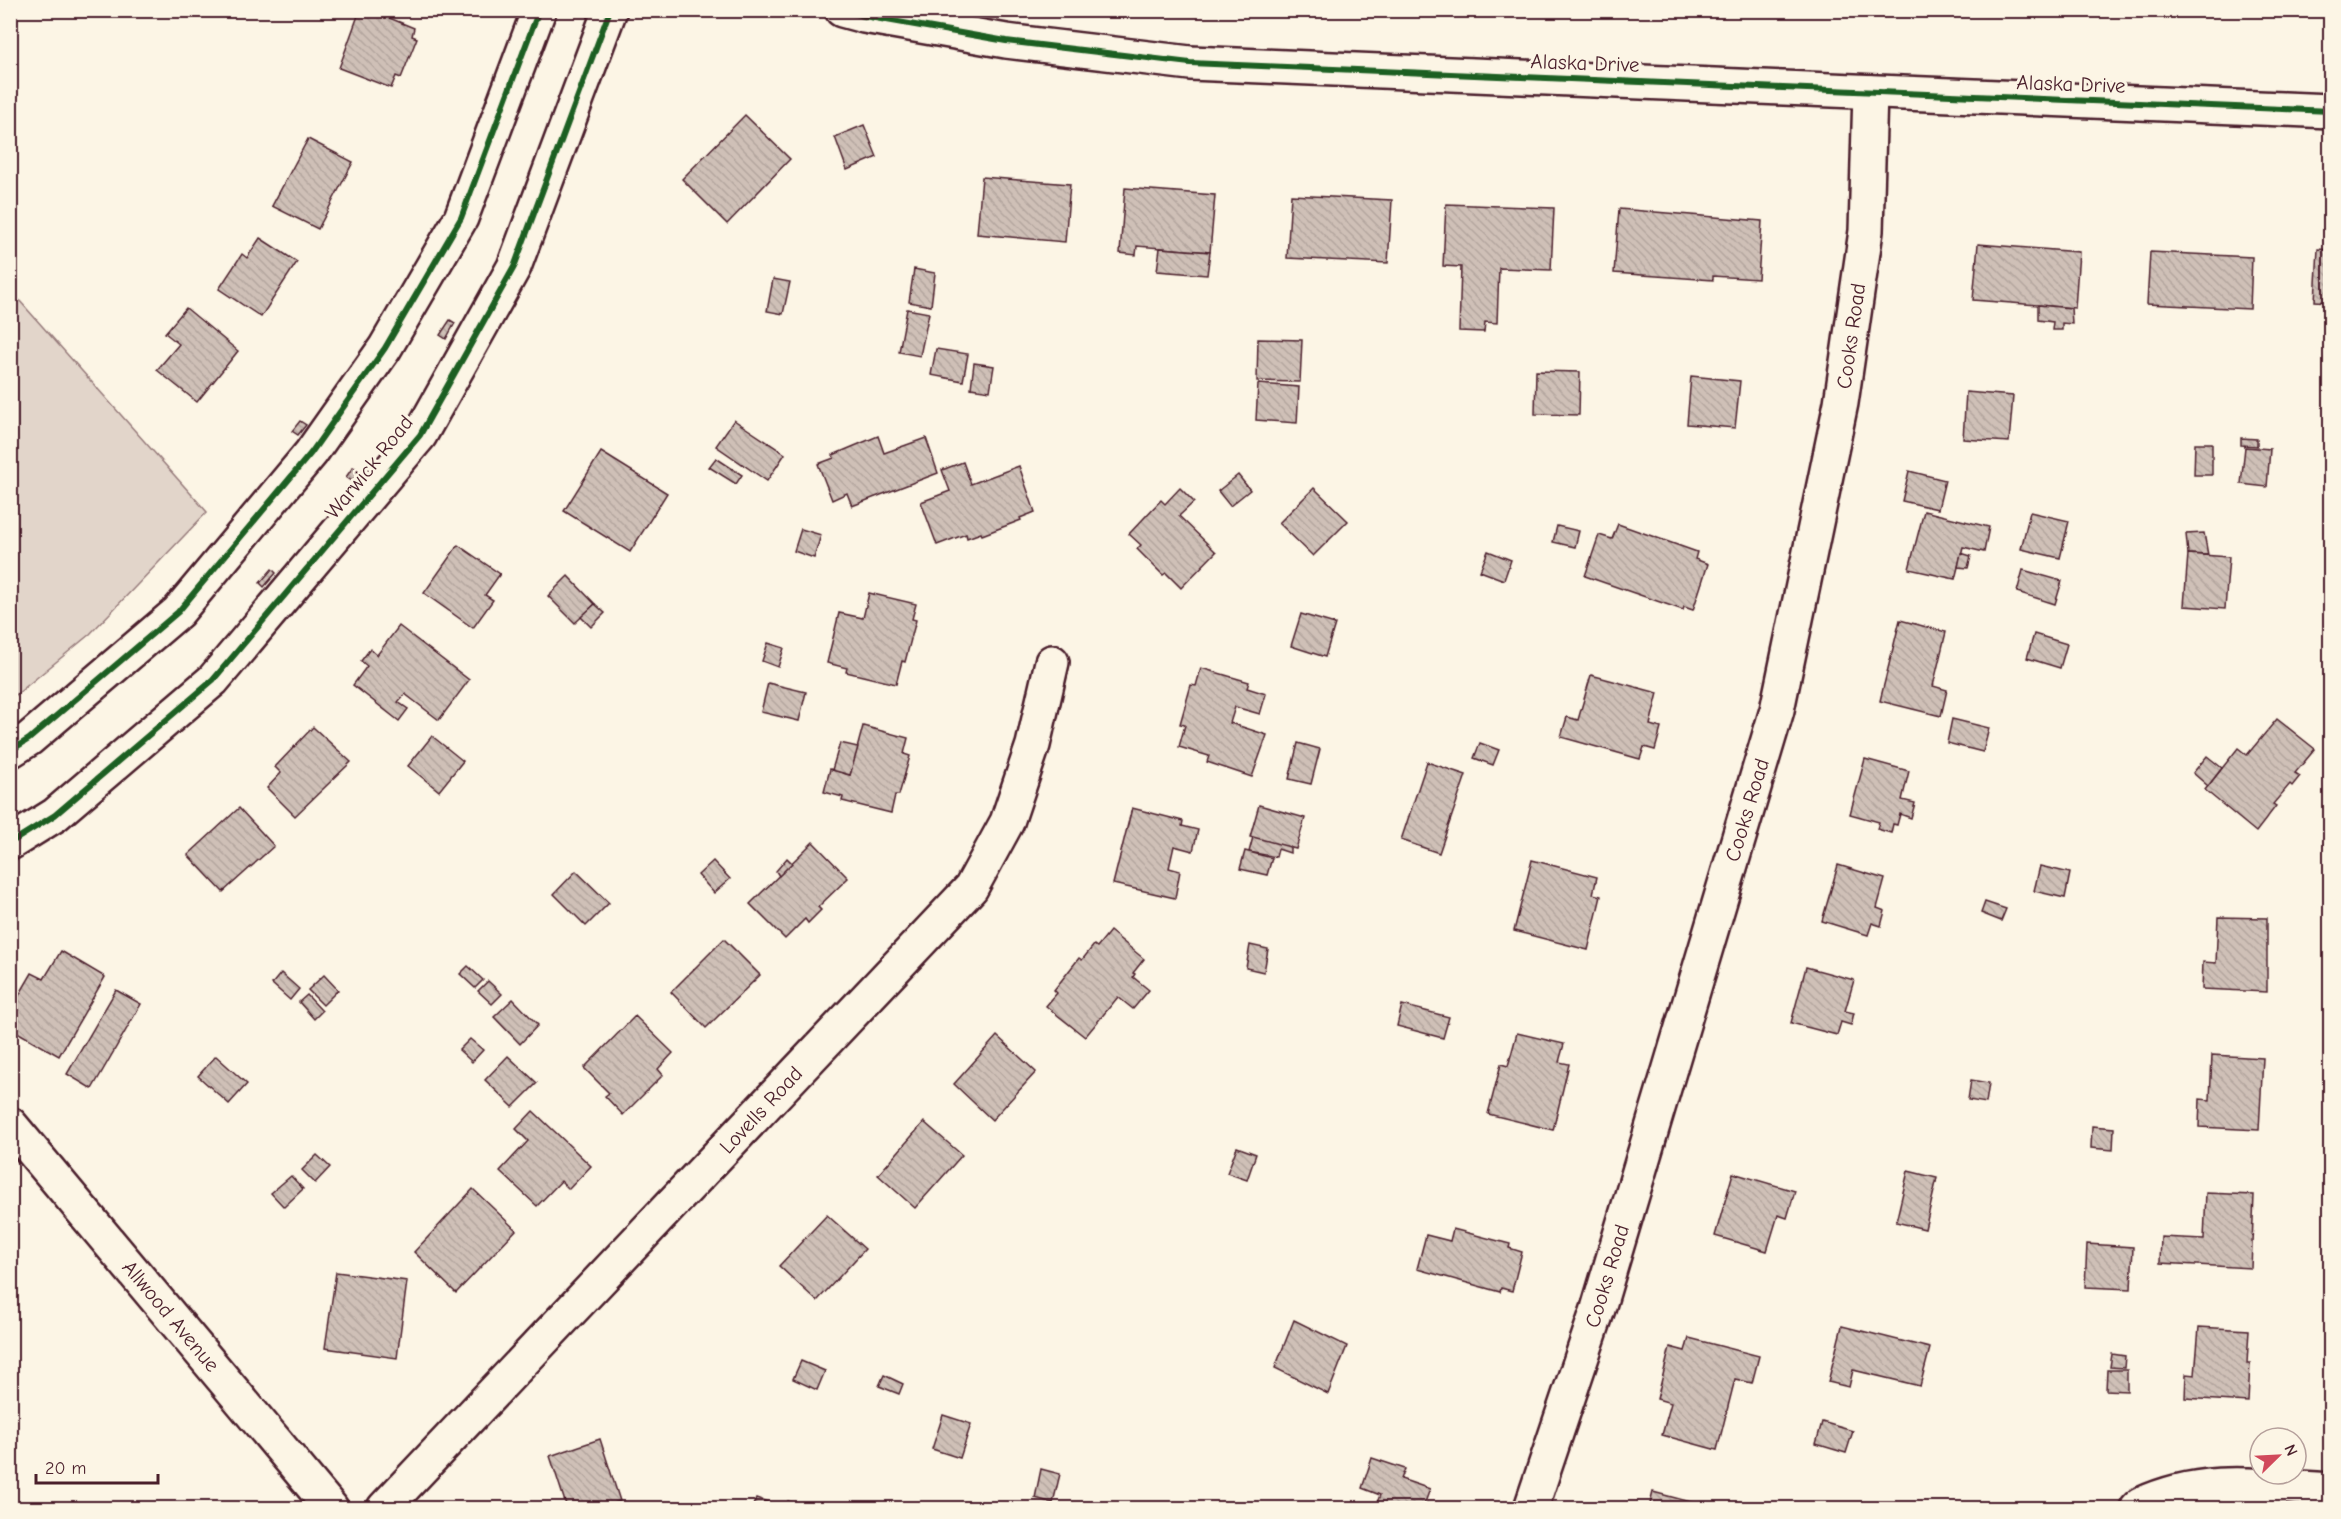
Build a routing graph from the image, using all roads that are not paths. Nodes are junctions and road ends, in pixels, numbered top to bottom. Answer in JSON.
{"nodes":[{"id":1,"x":539,"y":10,"type":"edge"},
{"id":2,"x":610,"y":10,"type":"edge"},
{"id":3,"x":842,"y":10,"type":"edge"},
{"id":4,"x":1870,"y":92,"type":"junction"},
{"id":5,"x":2331,"y":111,"type":"edge"},
{"id":6,"x":1052,"y":662,"type":"dead end"},
{"id":7,"x":10,"y":751,"type":"edge"},
{"id":8,"x":10,"y":843,"type":"edge"},
{"id":9,"x":10,"y":1124,"type":"edge"},
{"id":10,"x":2331,"y":1490,"type":"edge"},
{"id":11,"x":2138,"y":1507,"type":"edge"},
{"id":12,"x":331,"y":1509,"type":"edge"},
{"id":13,"x":384,"y":1509,"type":"edge"},
{"id":14,"x":1531,"y":1509,"type":"edge"}],
"edges":[{"from":1,"to":7,"type":"street"},
{"from":2,"to":8,"type":"street","name":"Warwick Road"},
{"from":3,"to":4,"type":"street","name":"Alaska Drive"},
{"from":4,"to":5,"type":"street","name":"Alaska Drive"},
{"from":4,"to":14,"type":"street","name":"Cooks Road"},
{"from":6,"to":13,"type":"street","name":"Lovells Road"},
{"from":9,"to":12,"type":"street","name":"Allwood Avenue"},
{"from":10,"to":11,"type":"street"}]}
